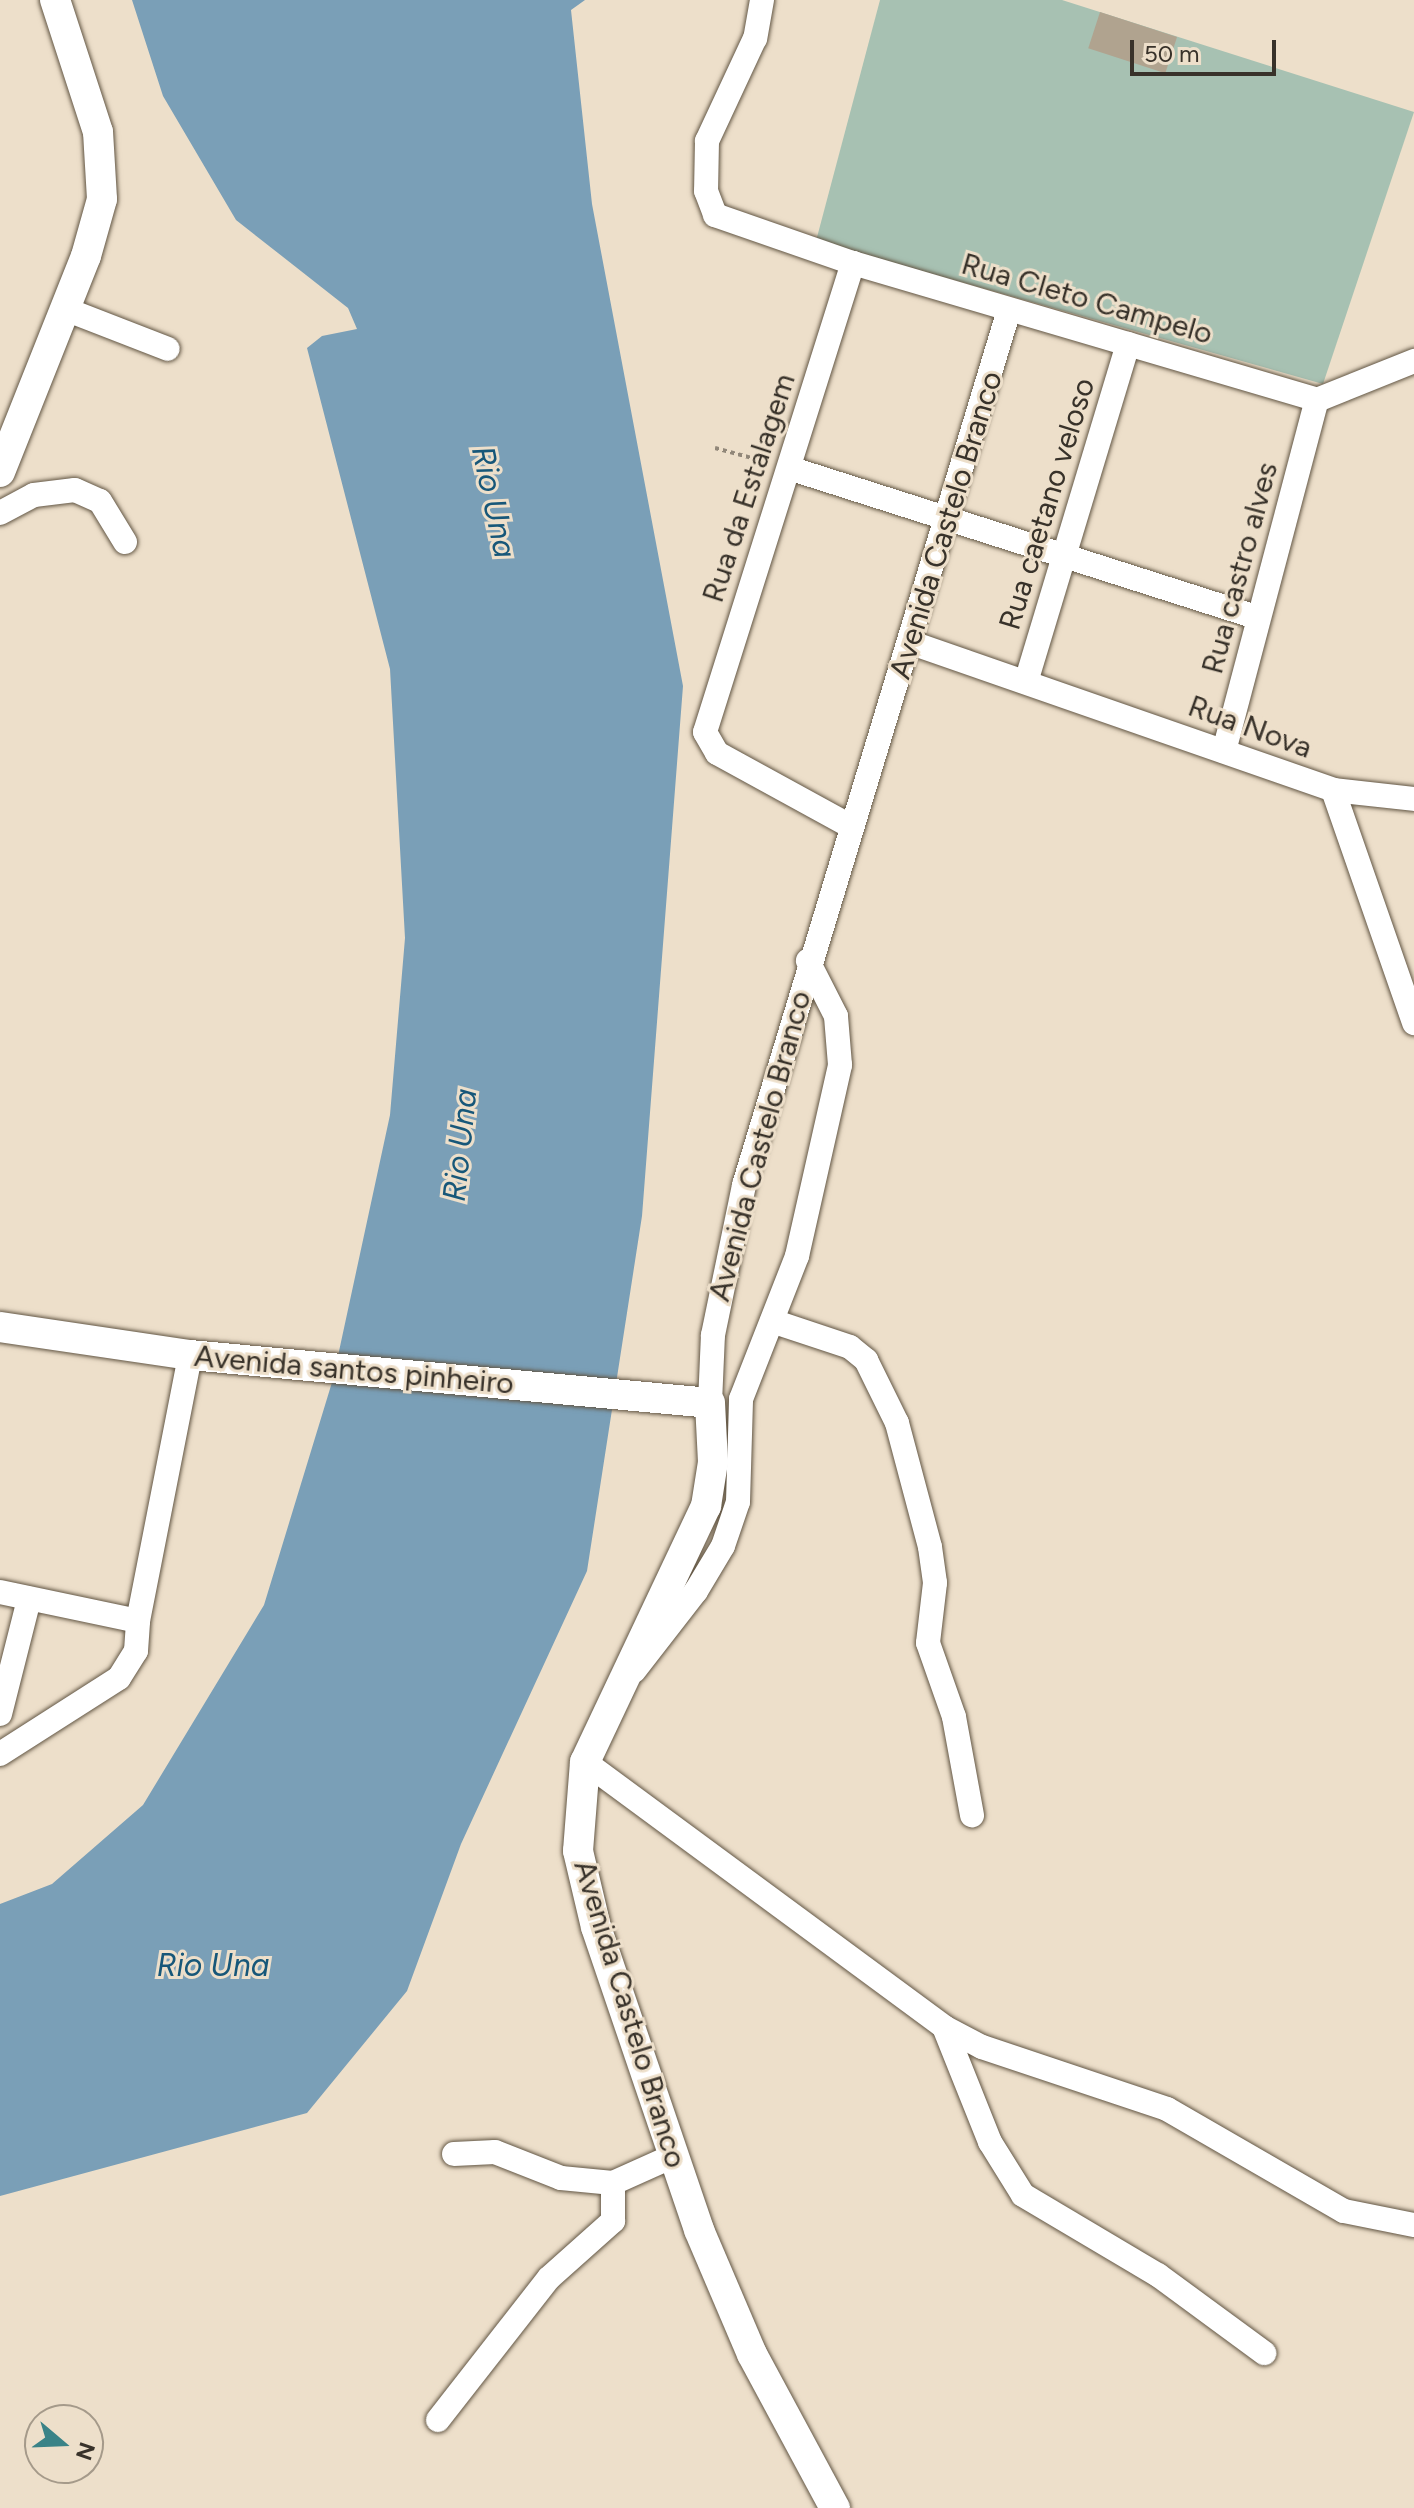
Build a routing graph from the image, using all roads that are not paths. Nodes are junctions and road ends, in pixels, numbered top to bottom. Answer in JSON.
{"nodes":[{"id":1,"x":55,"y":0,"type":"edge"},
{"id":2,"x":762,"y":0,"type":"edge"},
{"id":3,"x":853,"y":263,"type":"junction"},
{"id":4,"x":65,"y":309,"type":"junction"},
{"id":5,"x":1009,"y":310,"type":"junction"},
{"id":6,"x":1128,"y":344,"type":"junction"},
{"id":7,"x":168,"y":349,"type":"dead end"},
{"id":8,"x":1414,"y":361,"type":"edge"},
{"id":9,"x":1317,"y":400,"type":"junction"},
{"id":10,"x":789,"y":468,"type":"junction"},
{"id":11,"x":0,"y":472,"type":"edge"},
{"id":12,"x":0,"y":513,"type":"edge"},
{"id":13,"x":948,"y":519,"type":"junction"},
{"id":14,"x":125,"y":542,"type":"dead end"},
{"id":15,"x":1064,"y":556,"type":"junction"},
{"id":16,"x":1258,"y":618,"type":"junction"},
{"id":17,"x":912,"y":643,"type":"junction"},
{"id":18,"x":1026,"y":682,"type":"junction"},
{"id":19,"x":1224,"y":751,"type":"junction"},
{"id":20,"x":1333,"y":790,"type":"junction"},
{"id":21,"x":1414,"y":799,"type":"edge"},
{"id":22,"x":852,"y":827,"type":"junction"},
{"id":23,"x":808,"y":961,"type":"junction"},
{"id":24,"x":1414,"y":1023,"type":"edge"},
{"id":25,"x":772,"y":1321,"type":"junction"},
{"id":26,"x":0,"y":1327,"type":"edge"},
{"id":27,"x":190,"y":1355,"type":"junction"},
{"id":28,"x":695,"y":1403,"type":"junction"},
{"id":29,"x":0,"y":1592,"type":"edge"},
{"id":30,"x":29,"y":1599,"type":"junction"},
{"id":31,"x":138,"y":1621,"type":"junction"},
{"id":32,"x":624,"y":1681,"type":"junction"},
{"id":33,"x":0,"y":1714,"type":"edge"},
{"id":34,"x":0,"y":1754,"type":"edge"},
{"id":35,"x":585,"y":1762,"type":"junction"},
{"id":36,"x":972,"y":1815,"type":"dead end"},
{"id":37,"x":944,"y":2027,"type":"junction"},
{"id":38,"x":454,"y":2154,"type":"dead end"},
{"id":39,"x":673,"y":2156,"type":"junction"},
{"id":40,"x":613,"y":2183,"type":"junction"},
{"id":41,"x":1414,"y":2225,"type":"edge"},
{"id":42,"x":1264,"y":2353,"type":"dead end"},
{"id":43,"x":438,"y":2420,"type":"dead end"},
{"id":44,"x":835,"y":2508,"type":"edge"}],
"edges":[{"from":1,"to":4,"type":"street"},
{"from":2,"to":3,"type":"street","name":"Rua Cleto Campelo"},
{"from":3,"to":5,"type":"street","name":"Rua Cleto Campelo"},
{"from":3,"to":10,"type":"street","name":"Rua da Estalagem"},
{"from":4,"to":7,"type":"street"},
{"from":4,"to":11,"type":"street"},
{"from":5,"to":6,"type":"street","name":"Rua Cleto Campelo"},
{"from":5,"to":13,"type":"street","name":"Avenida Castelo Branco"},
{"from":6,"to":9,"type":"street","name":"Rua Cleto Campelo"},
{"from":6,"to":15,"type":"street","name":"Rua caetano veloso"},
{"from":8,"to":9,"type":"street"},
{"from":9,"to":16,"type":"street","name":"Rua castro alves"},
{"from":10,"to":13,"type":"street"},
{"from":10,"to":22,"type":"street","name":"Rua da Estalagem"},
{"from":12,"to":14,"type":"street"},
{"from":13,"to":15,"type":"street"},
{"from":13,"to":17,"type":"street","name":"Avenida Castelo Branco"},
{"from":15,"to":16,"type":"street"},
{"from":15,"to":18,"type":"street","name":"Rua caetano veloso"},
{"from":16,"to":19,"type":"street","name":"Rua castro alves"},
{"from":17,"to":18,"type":"street","name":"Rua Nova"},
{"from":17,"to":22,"type":"street","name":"Avenida Castelo Branco"},
{"from":18,"to":19,"type":"street","name":"Rua Nova"},
{"from":19,"to":20,"type":"street","name":"Rua Nova"},
{"from":20,"to":21,"type":"street"},
{"from":20,"to":24,"type":"street","name":"Rua Nova"},
{"from":22,"to":23,"type":"street","name":"Avenida Castelo Branco"},
{"from":23,"to":25,"type":"street","name":"Avenida Castelo Branco"},
{"from":23,"to":28,"type":"street","name":"Avenida Castelo Branco"},
{"from":25,"to":32,"type":"street","name":"Avenida Castelo Branco"},
{"from":25,"to":36,"type":"street"},
{"from":26,"to":27,"type":"street","name":"Avenida santos pinheiro"},
{"from":27,"to":28,"type":"street","name":"Avenida santos pinheiro"},
{"from":27,"to":31,"type":"street"},
{"from":28,"to":32,"type":"street","name":"Avenida Castelo Branco"},
{"from":29,"to":30,"type":"street"},
{"from":30,"to":31,"type":"street"},
{"from":30,"to":33,"type":"street"},
{"from":31,"to":34,"type":"street"},
{"from":32,"to":35,"type":"street","name":"Avenida Castelo Branco"},
{"from":35,"to":37,"type":"street"},
{"from":35,"to":39,"type":"street","name":"Avenida Castelo Branco"},
{"from":37,"to":41,"type":"street"},
{"from":37,"to":42,"type":"street"},
{"from":38,"to":40,"type":"street"},
{"from":39,"to":40,"type":"street"},
{"from":39,"to":44,"type":"street","name":"Avenida Castelo Branco"},
{"from":40,"to":43,"type":"street"}]}
